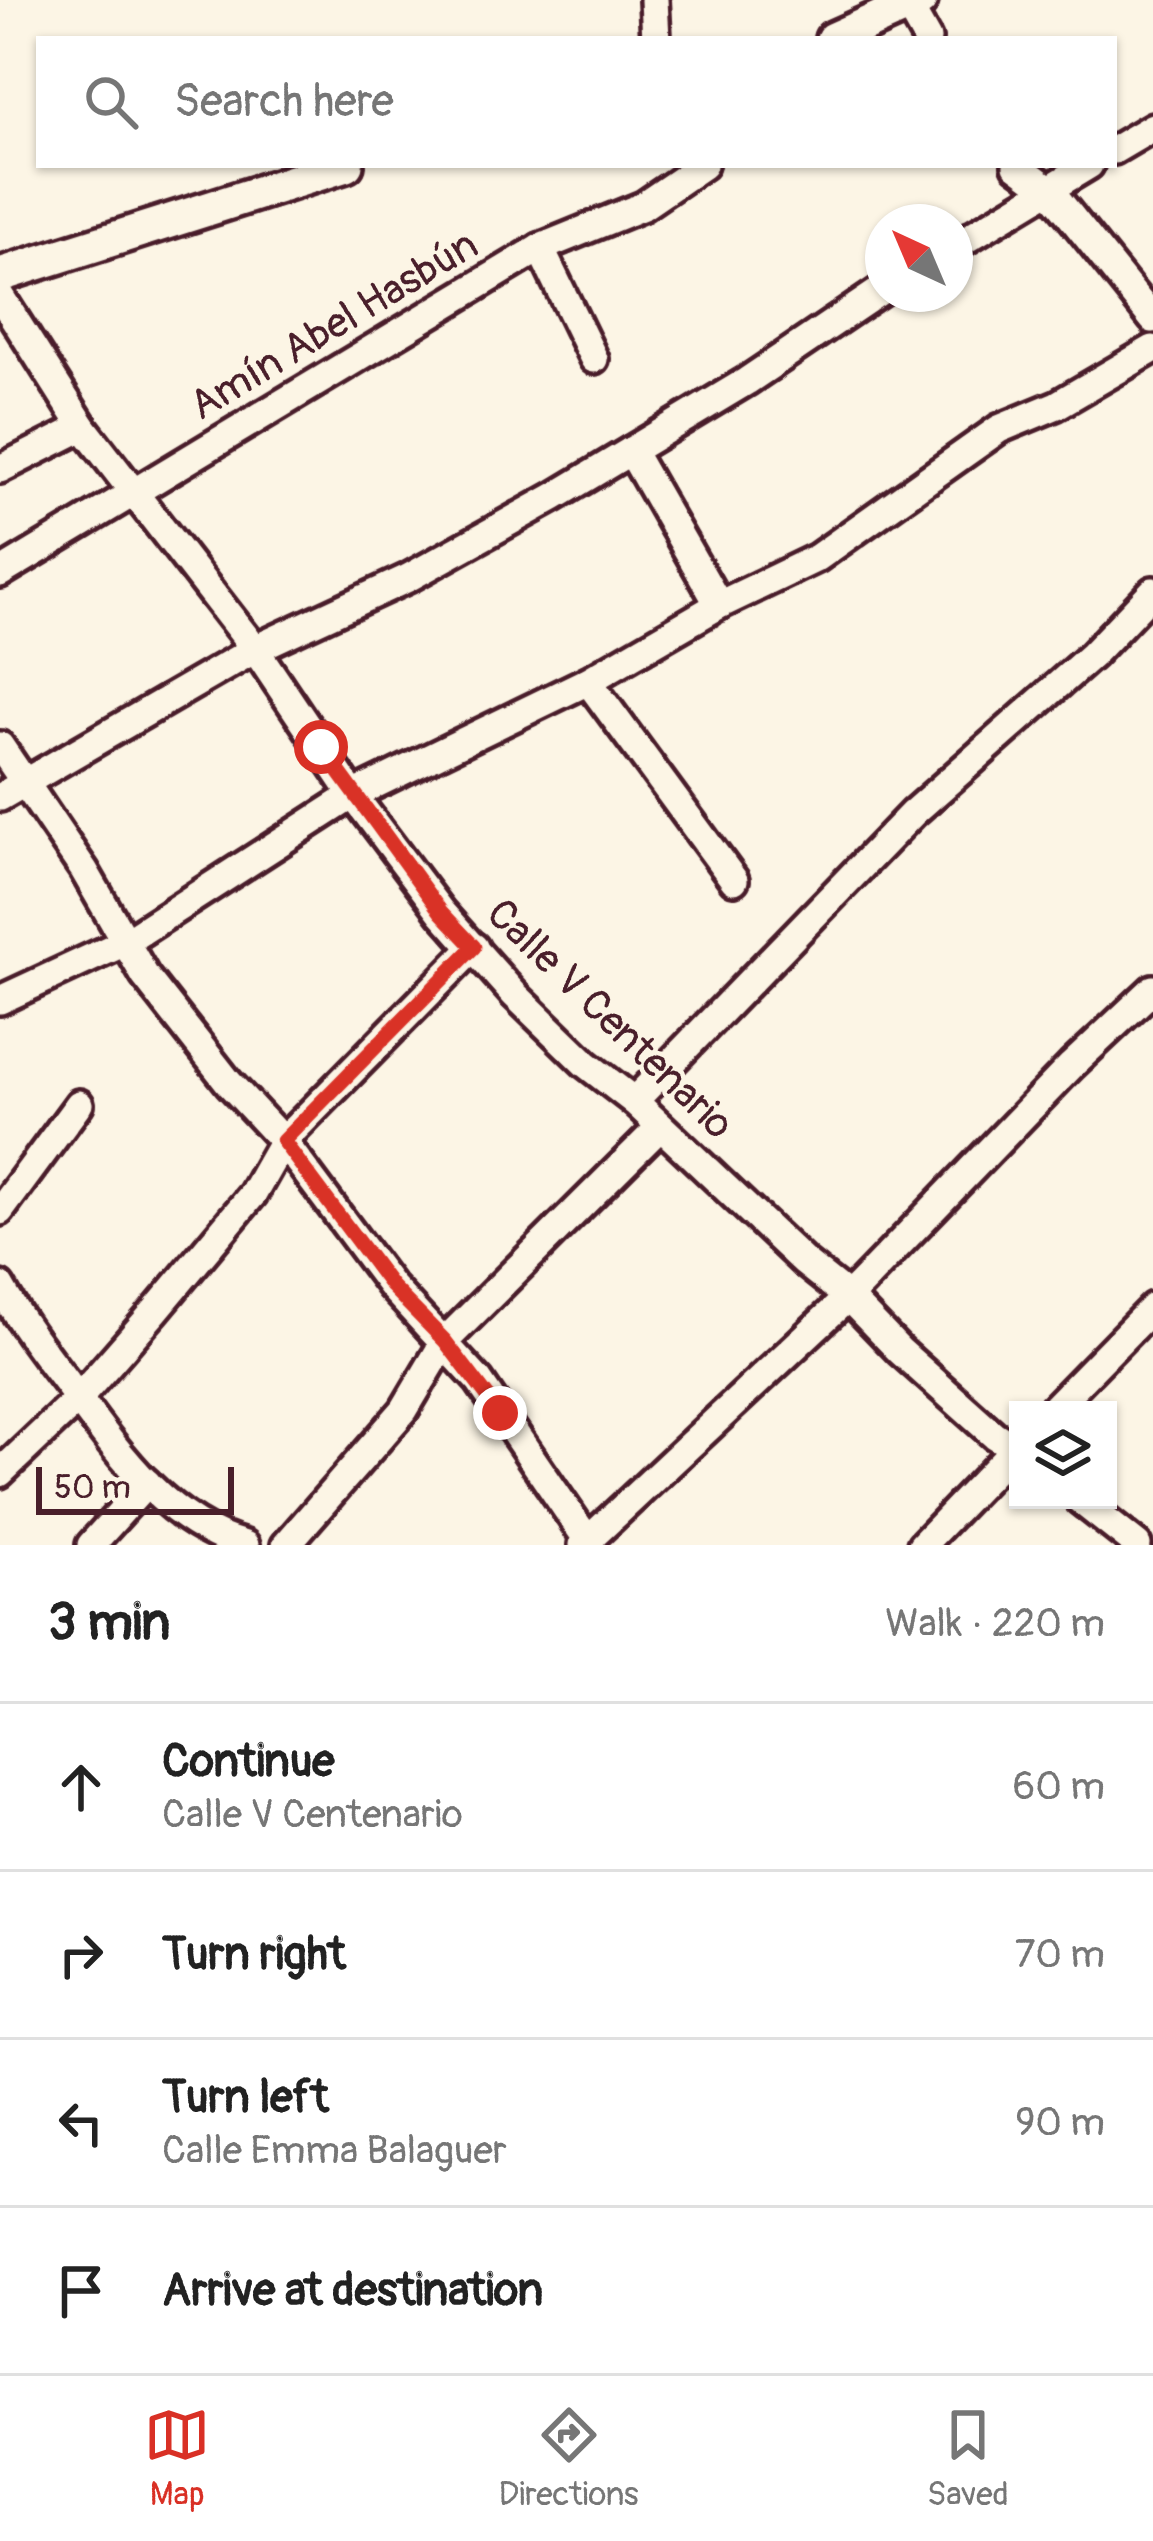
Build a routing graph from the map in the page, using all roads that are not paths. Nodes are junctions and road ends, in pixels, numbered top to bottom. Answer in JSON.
{"nodes":[{"id":1,"x":654,"y":0,"type":"edge"},
{"id":2,"x":911,"y":2,"type":"edge"},
{"id":3,"x":656,"y":36,"type":"edge"},
{"id":4,"x":839,"y":36,"type":"edge"},
{"id":5,"x":926,"y":36,"type":"edge"},
{"id":6,"x":1153,"y":127,"type":"edge"},
{"id":7,"x":1117,"y":148,"type":"edge"},
{"id":8,"x":337,"y":168,"type":"edge"},
{"id":9,"x":699,"y":168,"type":"edge"},
{"id":10,"x":1021,"y":168,"type":"edge"},
{"id":11,"x":1084,"y":168,"type":"edge"},
{"id":12,"x":1049,"y":189,"type":"junction"},
{"id":13,"x":973,"y":235,"type":"edge"},
{"id":14,"x":540,"y":248,"type":"junction"},
{"id":15,"x":0,"y":275,"type":"edge"},
{"id":16,"x":0,"y":296,"type":"edge"},
{"id":17,"x":865,"y":301,"type":"edge"},
{"id":18,"x":1153,"y":319,"type":"edge"},
{"id":19,"x":1153,"y":349,"type":"edge"},
{"id":20,"x":594,"y":359,"type":"dead end"},
{"id":21,"x":83,"y":427,"type":"junction"},
{"id":22,"x":631,"y":451,"type":"junction"},
{"id":23,"x":0,"y":469,"type":"edge"},
{"id":24,"x":135,"y":493,"type":"junction"},
{"id":25,"x":0,"y":573,"type":"edge"},
{"id":26,"x":1153,"y":591,"type":"edge"},
{"id":27,"x":719,"y":605,"type":"junction"},
{"id":28,"x":255,"y":650,"type":"junction"},
{"id":29,"x":588,"y":681,"type":"junction"},
{"id":30,"x":0,"y":746,"type":"edge"},
{"id":31,"x":27,"y":783,"type":"junction"},
{"id":32,"x":353,"y":795,"type":"junction"},
{"id":33,"x":0,"y":797,"type":"edge"},
{"id":34,"x":734,"y":880,"type":"dead end"},
{"id":35,"x":125,"y":942,"type":"junction"},
{"id":36,"x":474,"y":947,"type":"junction"},
{"id":37,"x":1153,"y":989,"type":"edge"},
{"id":38,"x":0,"y":1000,"type":"edge"},
{"id":39,"x":634,"y":1101,"type":"junction"},
{"id":40,"x":79,"y":1104,"type":"dead end"},
{"id":41,"x":660,"y":1127,"type":"junction"},
{"id":42,"x":283,"y":1141,"type":"junction"},
{"id":43,"x":0,"y":1211,"type":"edge"},
{"id":44,"x":0,"y":1286,"type":"edge"},
{"id":45,"x":848,"y":1297,"type":"junction"},
{"id":46,"x":1153,"y":1307,"type":"edge"},
{"id":47,"x":8,"y":1325,"type":"edge"},
{"id":48,"x":445,"y":1341,"type":"junction"},
{"id":49,"x":78,"y":1399,"type":"junction"},
{"id":50,"x":1061,"y":1401,"type":"edge"},
{"id":51,"x":1009,"y":1443,"type":"edge"},
{"id":52,"x":1009,"y":1455,"type":"edge"},
{"id":53,"x":0,"y":1473,"type":"edge"},
{"id":54,"x":147,"y":1483,"type":"junction"},
{"id":55,"x":1091,"y":1509,"type":"edge"},
{"id":56,"x":587,"y":1544,"type":"edge"},
{"id":57,"x":91,"y":1545,"type":"edge"},
{"id":58,"x":245,"y":1545,"type":"edge"},
{"id":59,"x":286,"y":1545,"type":"edge"},
{"id":60,"x":922,"y":1545,"type":"edge"},
{"id":61,"x":1137,"y":1545,"type":"edge"}],
"edges":[{"from":1,"to":3,"type":"street"},
{"from":2,"to":4,"type":"street"},
{"from":2,"to":5,"type":"street"},
{"from":6,"to":7,"type":"street"},
{"from":8,"to":15,"type":"street"},
{"from":9,"to":14,"type":"street","name":"Amín Abel Hasbún"},
{"from":10,"to":12,"type":"street"},
{"from":11,"to":12,"type":"street"},
{"from":12,"to":13,"type":"street"},
{"from":12,"to":18,"type":"street"},
{"from":14,"to":20,"type":"street"},
{"from":14,"to":24,"type":"street","name":"Amín Abel Hasbún"},
{"from":16,"to":21,"type":"street","name":"Calle V Centenario"},
{"from":17,"to":22,"type":"street"},
{"from":19,"to":27,"type":"street"},
{"from":21,"to":23,"type":"street"},
{"from":21,"to":24,"type":"street","name":"Calle V Centenario"},
{"from":22,"to":27,"type":"street"},
{"from":22,"to":28,"type":"street"},
{"from":24,"to":25,"type":"street","name":"Amín Abel Hasbún"},
{"from":24,"to":28,"type":"street","name":"Calle V Centenario"},
{"from":26,"to":39,"type":"street"},
{"from":27,"to":29,"type":"street"},
{"from":28,"to":31,"type":"street"},
{"from":28,"to":32,"type":"street","name":"Calle V Centenario"},
{"from":29,"to":32,"type":"street"},
{"from":29,"to":34,"type":"street"},
{"from":30,"to":31,"type":"street"},
{"from":31,"to":33,"type":"street"},
{"from":31,"to":35,"type":"street"},
{"from":32,"to":35,"type":"street"},
{"from":32,"to":36,"type":"street","name":"Calle V Centenario"},
{"from":35,"to":38,"type":"street"},
{"from":35,"to":42,"type":"street"},
{"from":36,"to":39,"type":"street","name":"Calle V Centenario"},
{"from":36,"to":42,"type":"street"},
{"from":37,"to":45,"type":"street"},
{"from":39,"to":41,"type":"street","name":"Calle V Centenario"},
{"from":40,"to":43,"type":"street"},
{"from":41,"to":45,"type":"street","name":"Calle V Centenario"},
{"from":41,"to":48,"type":"street"},
{"from":42,"to":48,"type":"street"},
{"from":42,"to":49,"type":"street"},
{"from":44,"to":47,"type":"street"},
{"from":45,"to":51,"type":"street","name":"Calle V Centenario"},
{"from":45,"to":56,"type":"street"},
{"from":46,"to":50,"type":"street"},
{"from":47,"to":49,"type":"street"},
{"from":48,"to":56,"type":"street"},
{"from":48,"to":59,"type":"street"},
{"from":49,"to":53,"type":"street"},
{"from":49,"to":54,"type":"street"},
{"from":52,"to":60,"type":"street"},
{"from":54,"to":57,"type":"street"},
{"from":54,"to":58,"type":"street"},
{"from":55,"to":61,"type":"street"}]}
